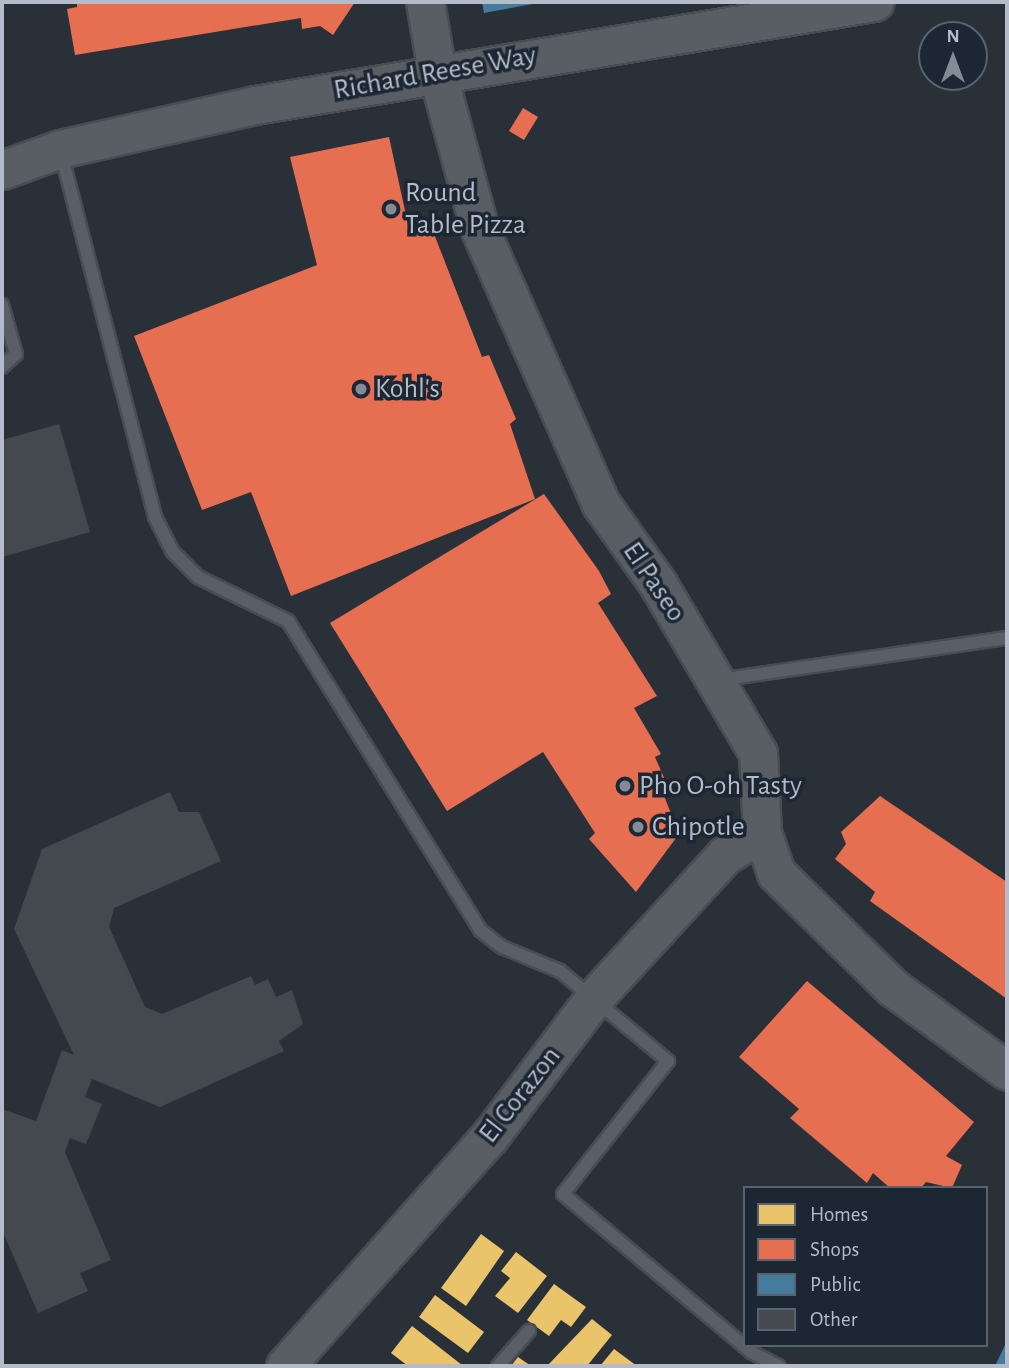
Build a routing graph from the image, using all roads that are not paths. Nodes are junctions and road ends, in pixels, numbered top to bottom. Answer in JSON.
{"nodes":[{"id":1,"x":425,"y":2,"type":"edge"},
{"id":2,"x":874,"y":2,"type":"edge"},
{"id":3,"x":437,"y":72,"type":"junction"},
{"id":4,"x":60,"y":149,"type":"junction"},
{"id":5,"x":2,"y":170,"type":"edge"},
{"id":6,"x":2,"y":305,"type":"edge"},
{"id":7,"x":2,"y":367,"type":"edge"},
{"id":8,"x":1007,"y":638,"type":"edge"},
{"id":9,"x":718,"y":680,"type":"junction"},
{"id":10,"x":762,"y":832,"type":"junction"},
{"id":11,"x":594,"y":998,"type":"junction"},
{"id":12,"x":1007,"y":1071,"type":"edge"},
{"id":13,"x":529,"y":1331,"type":"dead end"},
{"id":14,"x":743,"y":1345,"type":"edge"},
{"id":15,"x":745,"y":1347,"type":"edge"},
{"id":16,"x":285,"y":1366,"type":"edge"},
{"id":17,"x":498,"y":1366,"type":"edge"},
{"id":18,"x":779,"y":1366,"type":"edge"}],
"edges":[{"from":1,"to":3,"type":"street","name":"El Paseo"},
{"from":2,"to":3,"type":"street","name":"Richard Reese Way"},
{"from":3,"to":4,"type":"street","name":"Richard Reese Way"},
{"from":3,"to":9,"type":"street","name":"El Paseo"},
{"from":4,"to":5,"type":"street","name":"Richard Reese Way"},
{"from":4,"to":11,"type":"lane"},
{"from":6,"to":7,"type":"lane"},
{"from":8,"to":9,"type":"lane"},
{"from":9,"to":10,"type":"street","name":"El Paseo"},
{"from":10,"to":11,"type":"street","name":"El Corazon"},
{"from":10,"to":12,"type":"street","name":"El Paseo"},
{"from":11,"to":14,"type":"lane"},
{"from":11,"to":16,"type":"street","name":"El Corazon"},
{"from":13,"to":17,"type":"lane"},
{"from":15,"to":18,"type":"lane"}]}
